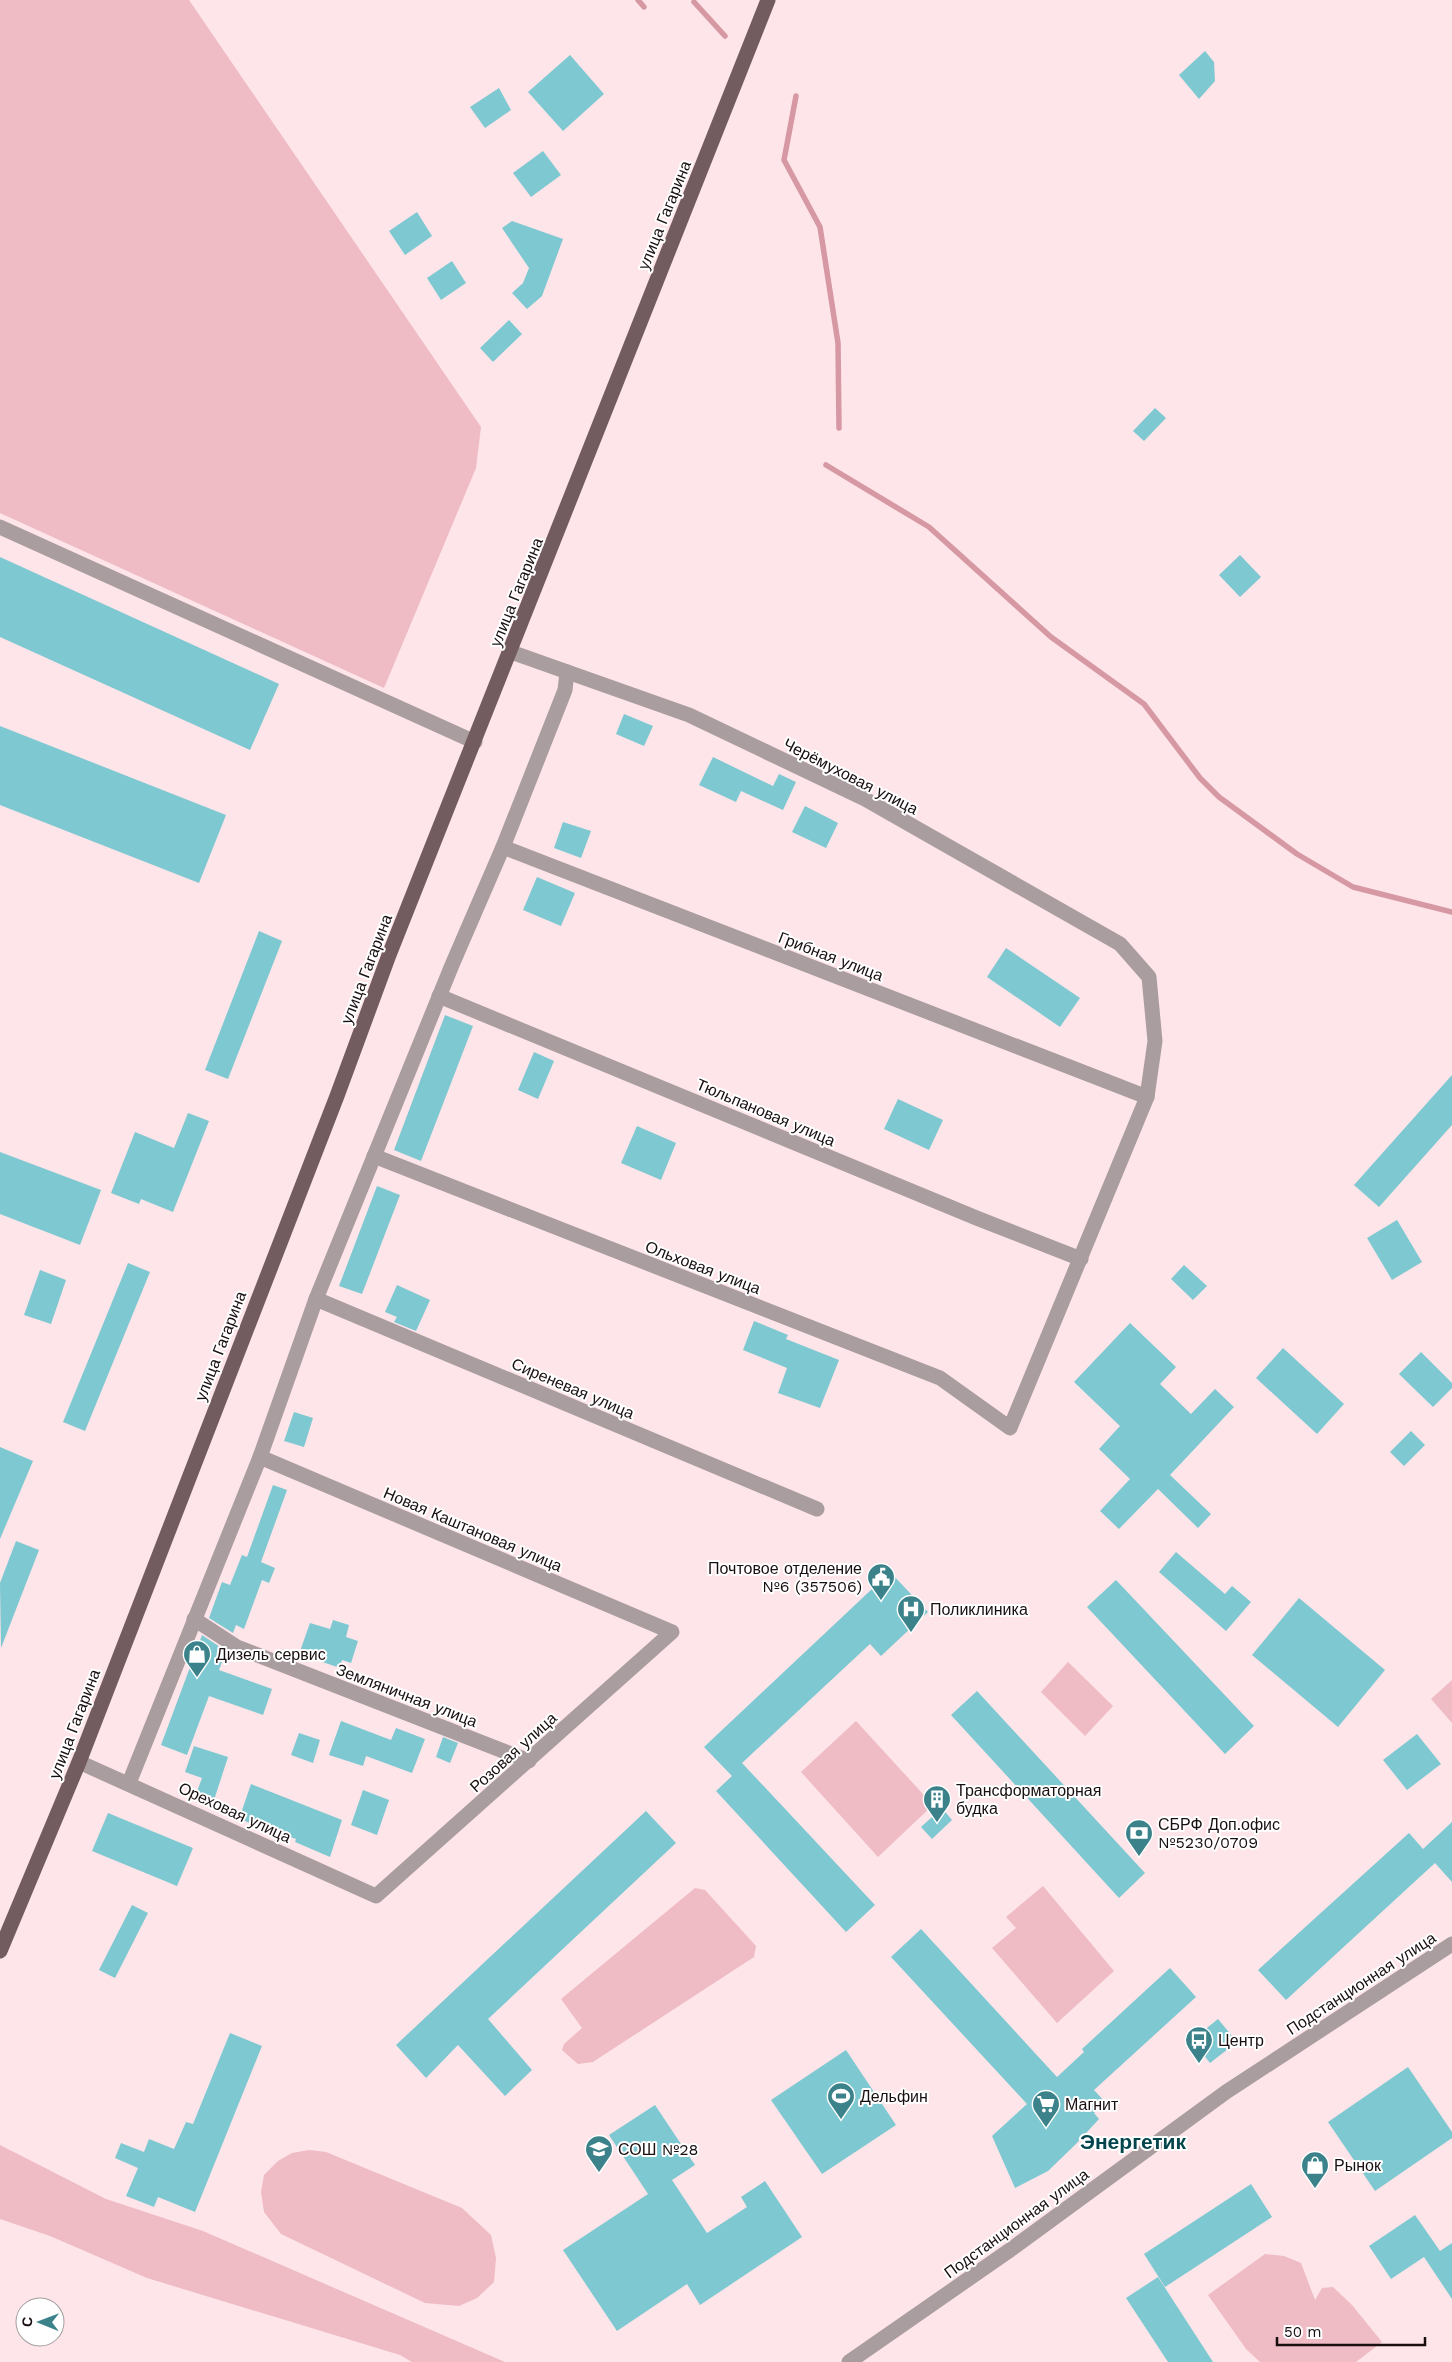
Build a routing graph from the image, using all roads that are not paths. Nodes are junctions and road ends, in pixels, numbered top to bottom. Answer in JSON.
{"nodes":[{"id":1,"x":768,"y":0,"type":"edge"},
{"id":2,"x":0,"y":526,"type":"edge"},
{"id":3,"x":511,"y":652,"type":"junction"},
{"id":4,"x":566,"y":672,"type":"junction"},
{"id":5,"x":475,"y":742,"type":"junction"},
{"id":6,"x":503,"y":847,"type":"junction"},
{"id":7,"x":440,"y":996,"type":"junction"},
{"id":8,"x":1147,"y":1097,"type":"junction"},
{"id":9,"x":374,"y":1156,"type":"junction"},
{"id":10,"x":1081,"y":1259,"type":"junction"},
{"id":11,"x":316,"y":1299,"type":"junction"},
{"id":12,"x":260,"y":1457,"type":"junction"},
{"id":13,"x":817,"y":1509,"type":"dead end"},
{"id":14,"x":194,"y":1620,"type":"junction"},
{"id":15,"x":672,"y":1632,"type":"joint"},
{"id":16,"x":528,"y":1761,"type":"junction"},
{"id":17,"x":79,"y":1762,"type":"junction"},
{"id":18,"x":129,"y":1783,"type":"junction"},
{"id":19,"x":376,"y":1896,"type":"joint"},
{"id":20,"x":1452,"y":1944,"type":"edge"},
{"id":21,"x":0,"y":1951,"type":"edge"},
{"id":22,"x":849,"y":2362,"type":"edge"}],
"edges":[{"from":1,"to":3,"type":"main road","name":"улица Гагарина"},
{"from":2,"to":5,"type":"street"},
{"from":3,"to":4,"type":"street","name":"Черёмуховая улица"},
{"from":3,"to":5,"type":"main road","name":"улица Гагарина"},
{"from":4,"to":6,"type":"street"},
{"from":4,"to":8,"type":"street","name":"Черёмуховая улица"},
{"from":5,"to":17,"type":"main road","name":"улица Гагарина"},
{"from":6,"to":7,"type":"street"},
{"from":6,"to":8,"type":"street","name":"Грибная улица"},
{"from":7,"to":9,"type":"street"},
{"from":7,"to":10,"type":"street","name":"Тюльпановая улица"},
{"from":8,"to":10,"type":"street"},
{"from":9,"to":10,"type":"street","name":"Ольховая улица"},
{"from":9,"to":11,"type":"street"},
{"from":11,"to":12,"type":"street"},
{"from":11,"to":13,"type":"street","name":"Сиреневая улица"},
{"from":12,"to":14,"type":"street"},
{"from":12,"to":15,"type":"street","name":"Новая Каштановая улица"},
{"from":14,"to":16,"type":"street","name":"Земляничная улица"},
{"from":14,"to":18,"type":"street"},
{"from":15,"to":16,"type":"street","name":"Розовая улица"},
{"from":16,"to":19,"type":"street","name":"Розовая улица"},
{"from":17,"to":18,"type":"street","name":"Ореховая улица"},
{"from":17,"to":21,"type":"main road","name":"улица Гагарина"},
{"from":18,"to":19,"type":"street","name":"Ореховая улица"},
{"from":20,"to":22,"type":"street","name":"Подстанционная улица"}]}
